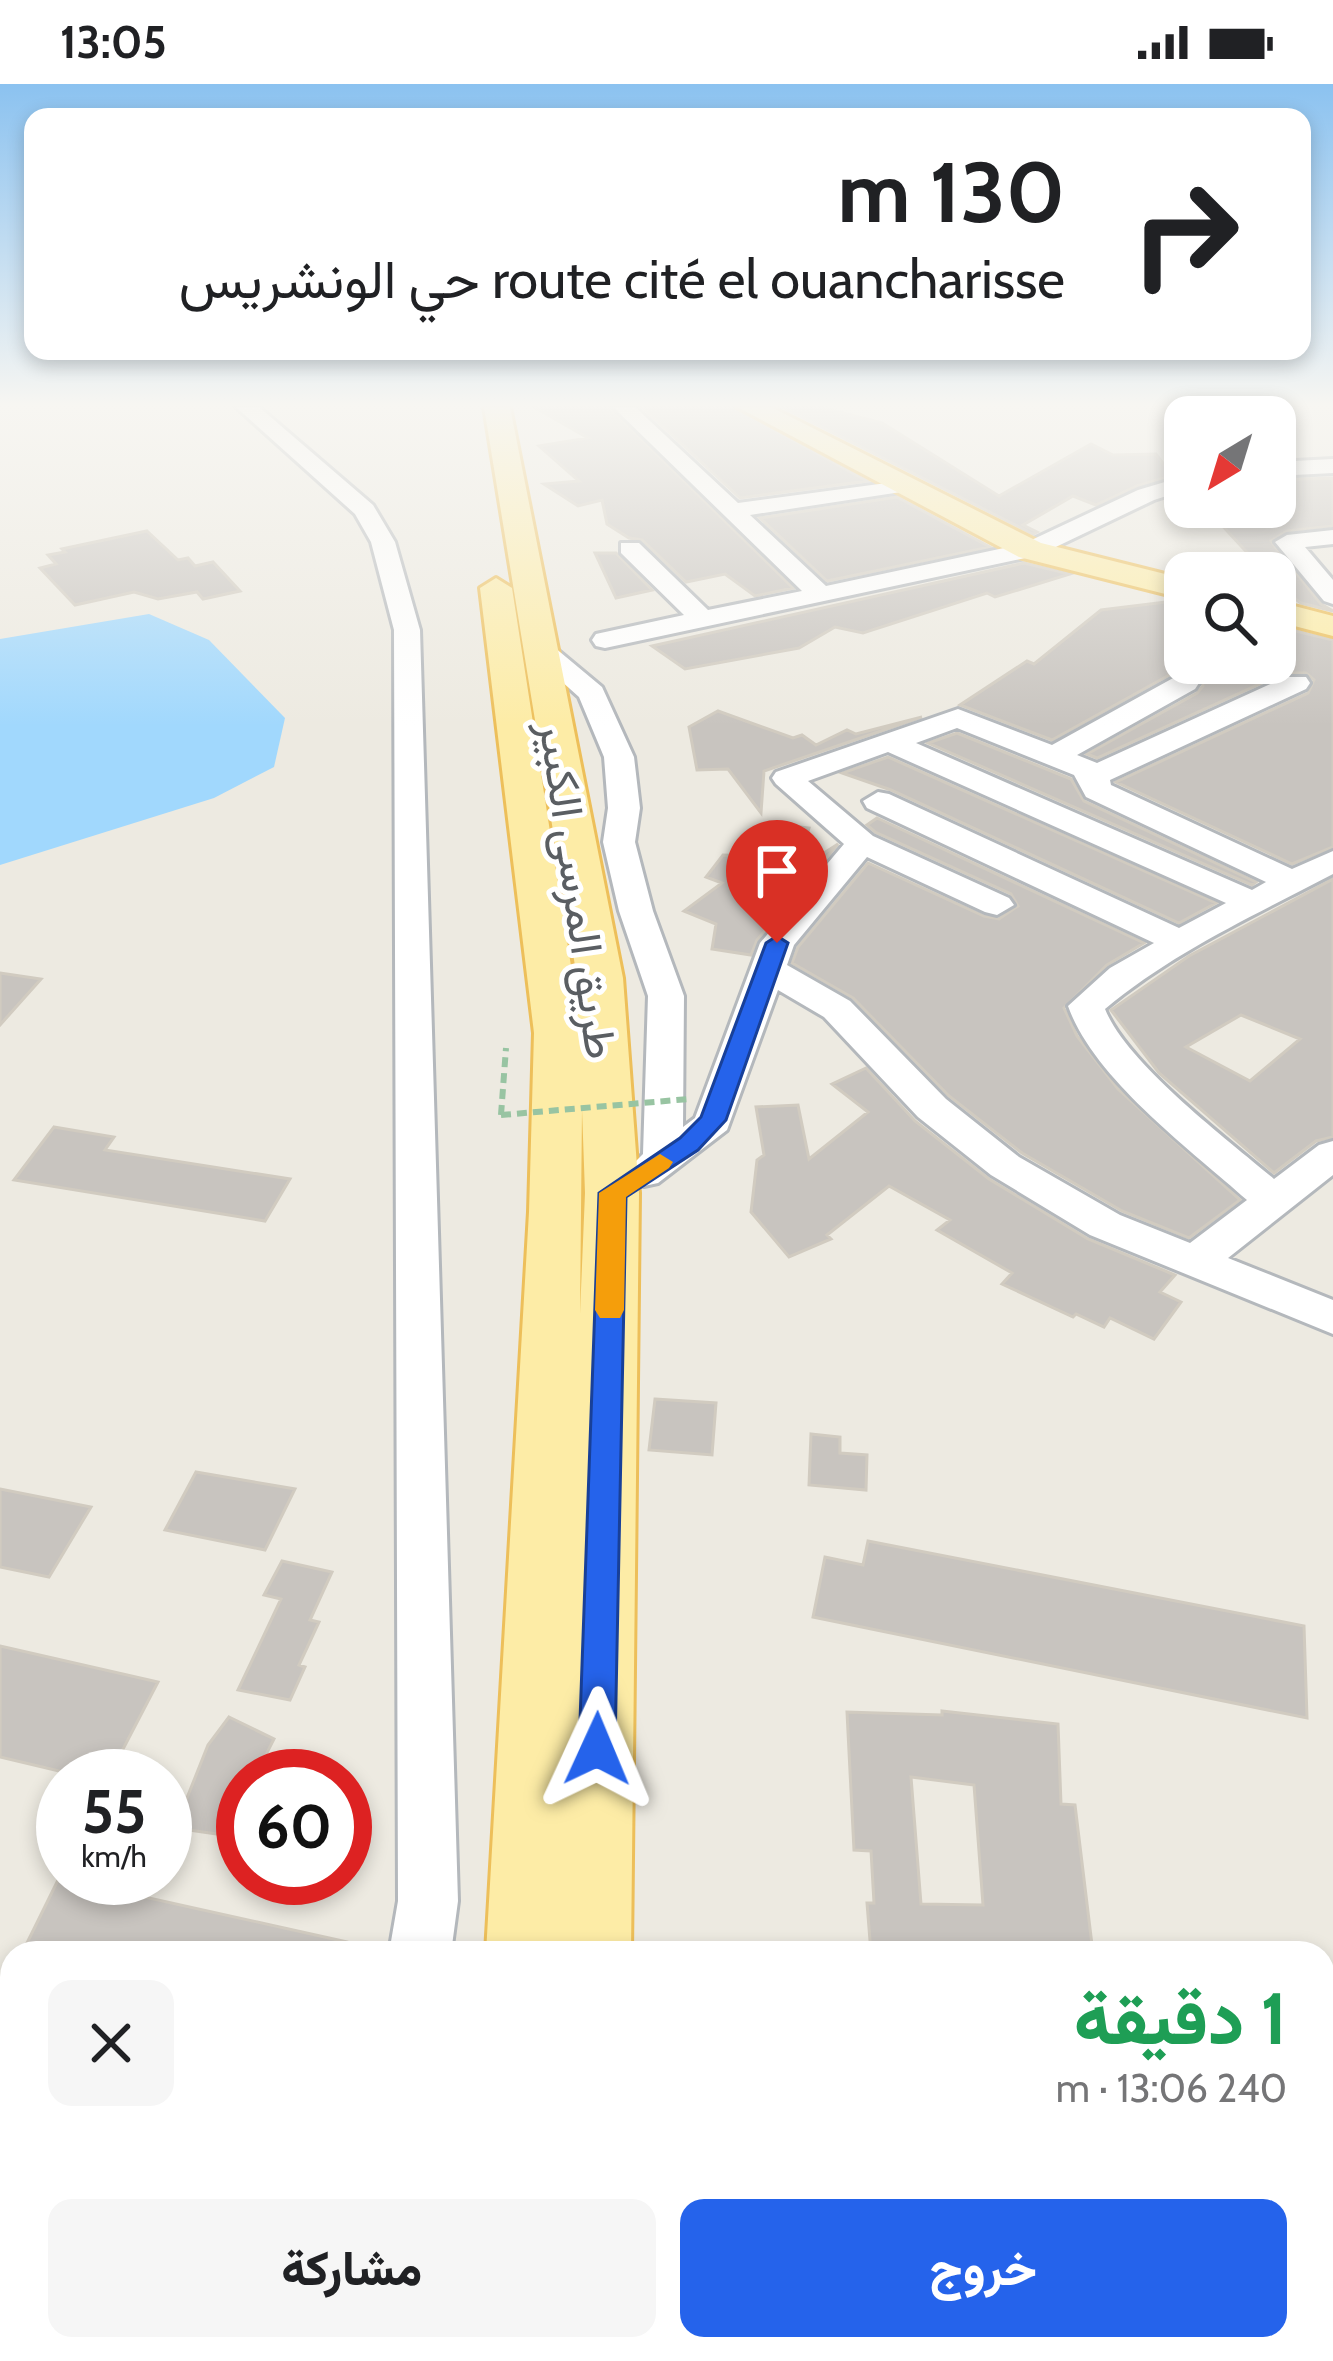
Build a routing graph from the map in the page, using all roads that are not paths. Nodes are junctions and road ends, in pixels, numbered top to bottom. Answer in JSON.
{"nodes":[{"id":1,"x":367,"y":513,"type":"edge"},
{"id":2,"x":486,"y":513,"type":"edge"},
{"id":3,"x":517,"y":513,"type":"edge"},
{"id":4,"x":733,"y":513,"type":"edge"},
{"id":5,"x":957,"y":513,"type":"edge"},
{"id":6,"x":1107,"y":513,"type":"edge"},
{"id":7,"x":1333,"y":537,"type":"edge"},
{"id":8,"x":630,"y":548,"type":"dead end"},
{"id":9,"x":1030,"y":550,"type":"junction"},
{"id":10,"x":1322,"y":569,"type":"edge"},
{"id":11,"x":1164,"y":584,"type":"edge"},
{"id":12,"x":821,"y":595,"type":"junction"},
{"id":13,"x":1333,"y":596,"type":"edge"},
{"id":14,"x":1296,"y":616,"type":"edge"},
{"id":15,"x":703,"y":620,"type":"junction"},
{"id":16,"x":1333,"y":626,"type":"edge"},
{"id":17,"x":605,"y":640,"type":"dead end"},
{"id":18,"x":544,"y":653,"type":"junction"},
{"id":19,"x":1183,"y":684,"type":"edge"},
{"id":20,"x":1294,"y":684,"type":"edge"},
{"id":21,"x":1000,"y":735,"type":"junction"},
{"id":22,"x":887,"y":741,"type":"junction"},
{"id":23,"x":1054,"y":756,"type":"junction"},
{"id":24,"x":945,"y":767,"type":"junction"},
{"id":25,"x":1094,"y":776,"type":"junction"},
{"id":26,"x":878,"y":801,"type":"junction"},
{"id":27,"x":849,"y":832,"type":"junction"},
{"id":28,"x":1333,"y":861,"type":"edge"},
{"id":29,"x":1292,"y":882,"type":"junction"},
{"id":30,"x":1252,"y":902,"type":"junction"},
{"id":31,"x":997,"y":904,"type":"dead end"},
{"id":32,"x":1180,"y":942,"type":"junction"},
{"id":33,"x":766,"y":968,"type":"junction"},
{"id":34,"x":1333,"y":1154,"type":"edge"},
{"id":35,"x":662,"y":1161,"type":"junction"},
{"id":36,"x":612,"y":1193,"type":"junction"},
{"id":37,"x":1273,"y":1201,"type":"junction"},
{"id":38,"x":1195,"y":1262,"type":"junction"},
{"id":39,"x":1333,"y":1318,"type":"edge"},
{"id":40,"x":422,"y":1941,"type":"edge"},
{"id":41,"x":526,"y":1941,"type":"edge"},
{"id":42,"x":592,"y":1941,"type":"edge"}],
"edges":[{"from":1,"to":40,"type":"street"},
{"from":2,"to":41,"type":"main road","name":"طريق المرسى الكبير"},
{"from":3,"to":18,"type":"main road","name":"طريق المرسى الكبير"},
{"from":4,"to":12,"type":"street"},
{"from":5,"to":9,"type":"main road"},
{"from":6,"to":9,"type":"street"},
{"from":7,"to":10,"type":"street"},
{"from":8,"to":15,"type":"street"},
{"from":9,"to":11,"type":"main road"},
{"from":9,"to":12,"type":"street"},
{"from":10,"to":13,"type":"street"},
{"from":12,"to":15,"type":"street"},
{"from":14,"to":16,"type":"main road"},
{"from":15,"to":17,"type":"street"},
{"from":18,"to":35,"type":"street"},
{"from":18,"to":36,"type":"main road","name":"طريق المرسى الكبير"},
{"from":19,"to":23,"type":"street"},
{"from":20,"to":25,"type":"street"},
{"from":21,"to":22,"type":"street"},
{"from":21,"to":23,"type":"street"},
{"from":21,"to":24,"type":"street"},
{"from":22,"to":24,"type":"street"},
{"from":22,"to":27,"type":"street"},
{"from":23,"to":25,"type":"street"},
{"from":24,"to":26,"type":"street"},
{"from":24,"to":30,"type":"street"},
{"from":25,"to":29,"type":"street"},
{"from":26,"to":27,"type":"street"},
{"from":26,"to":32,"type":"street"},
{"from":27,"to":31,"type":"street"},
{"from":27,"to":33,"type":"street"},
{"from":28,"to":29,"type":"street"},
{"from":29,"to":30,"type":"street"},
{"from":30,"to":32,"type":"street"},
{"from":32,"to":37,"type":"street"},
{"from":33,"to":35,"type":"street"},
{"from":33,"to":38,"type":"street"},
{"from":34,"to":37,"type":"street"},
{"from":35,"to":36,"type":"street"},
{"from":36,"to":42,"type":"main road","name":"طريق المرسى الكبير"},
{"from":37,"to":38,"type":"street"},
{"from":38,"to":39,"type":"street"}]}
